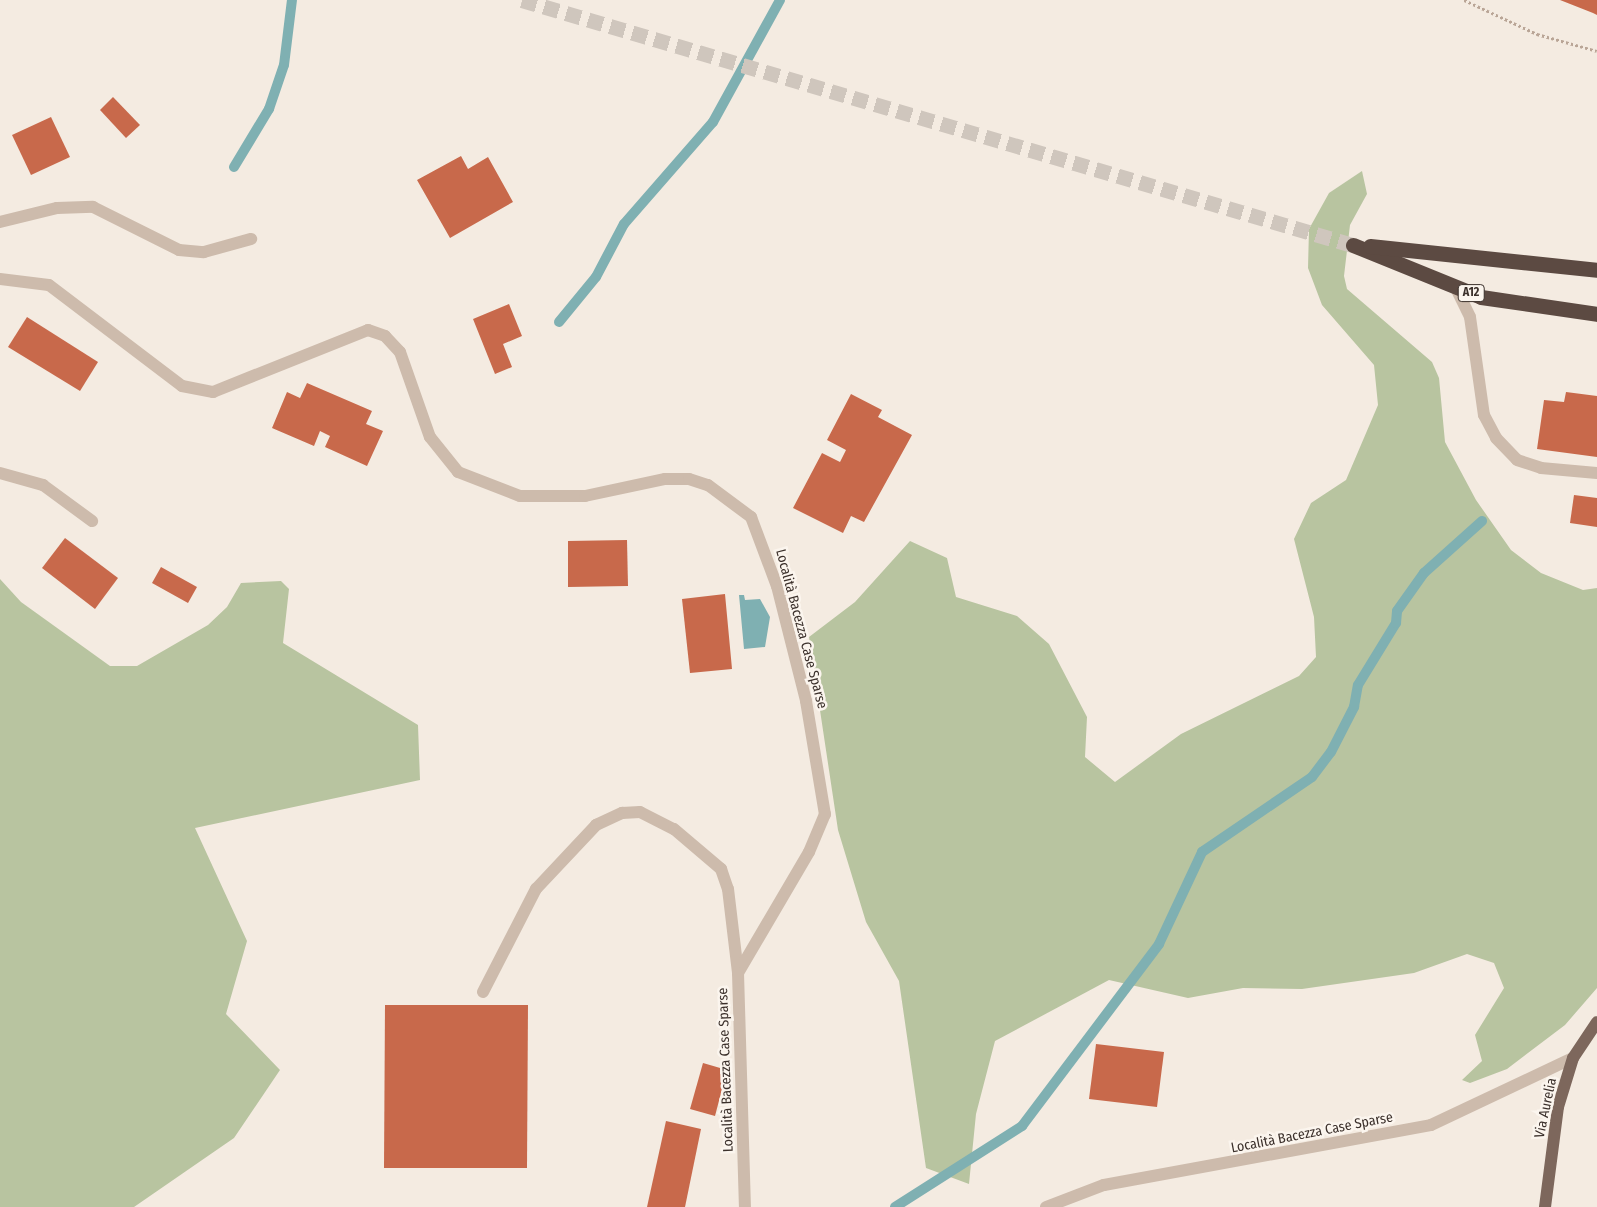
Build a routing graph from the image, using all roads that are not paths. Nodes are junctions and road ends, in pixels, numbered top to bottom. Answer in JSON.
{"nodes":[{"id":1,"x":0,"y":222,"type":"edge"},
{"id":2,"x":250,"y":239,"type":"dead end"},
{"id":3,"x":1597,"y":270,"type":"edge"},
{"id":4,"x":0,"y":279,"type":"edge"},
{"id":5,"x":1455,"y":286,"type":"junction"},
{"id":6,"x":1597,"y":314,"type":"edge"},
{"id":7,"x":0,"y":473,"type":"edge"},
{"id":8,"x":1597,"y":473,"type":"edge"},
{"id":9,"x":92,"y":521,"type":"dead end"},
{"id":10,"x":738,"y":973,"type":"junction"},
{"id":11,"x":483,"y":992,"type":"dead end"},
{"id":12,"x":1597,"y":1022,"type":"edge"},
{"id":13,"x":1573,"y":1058,"type":"junction"},
{"id":14,"x":745,"y":1207,"type":"edge"},
{"id":15,"x":1046,"y":1207,"type":"edge"},
{"id":16,"x":1545,"y":1207,"type":"edge"}],
"edges":[{"from":1,"to":2,"type":"street"},
{"from":3,"to":5,"type":"highway","number":"A12"},
{"from":4,"to":10,"type":"street","name":"Località Bacezza Case Sparse"},
{"from":5,"to":6,"type":"highway","number":"A12"},
{"from":5,"to":8,"type":"street","number":"A12"},
{"from":7,"to":9,"type":"street"},
{"from":10,"to":11,"type":"street"},
{"from":10,"to":14,"type":"street","name":"Località Bacezza Case Sparse"},
{"from":12,"to":13,"type":"main road","name":"Via Aurelia"},
{"from":13,"to":15,"type":"street","name":"Località Bacezza Case Sparse"},
{"from":13,"to":16,"type":"main road","name":"Via Aurelia"}]}
